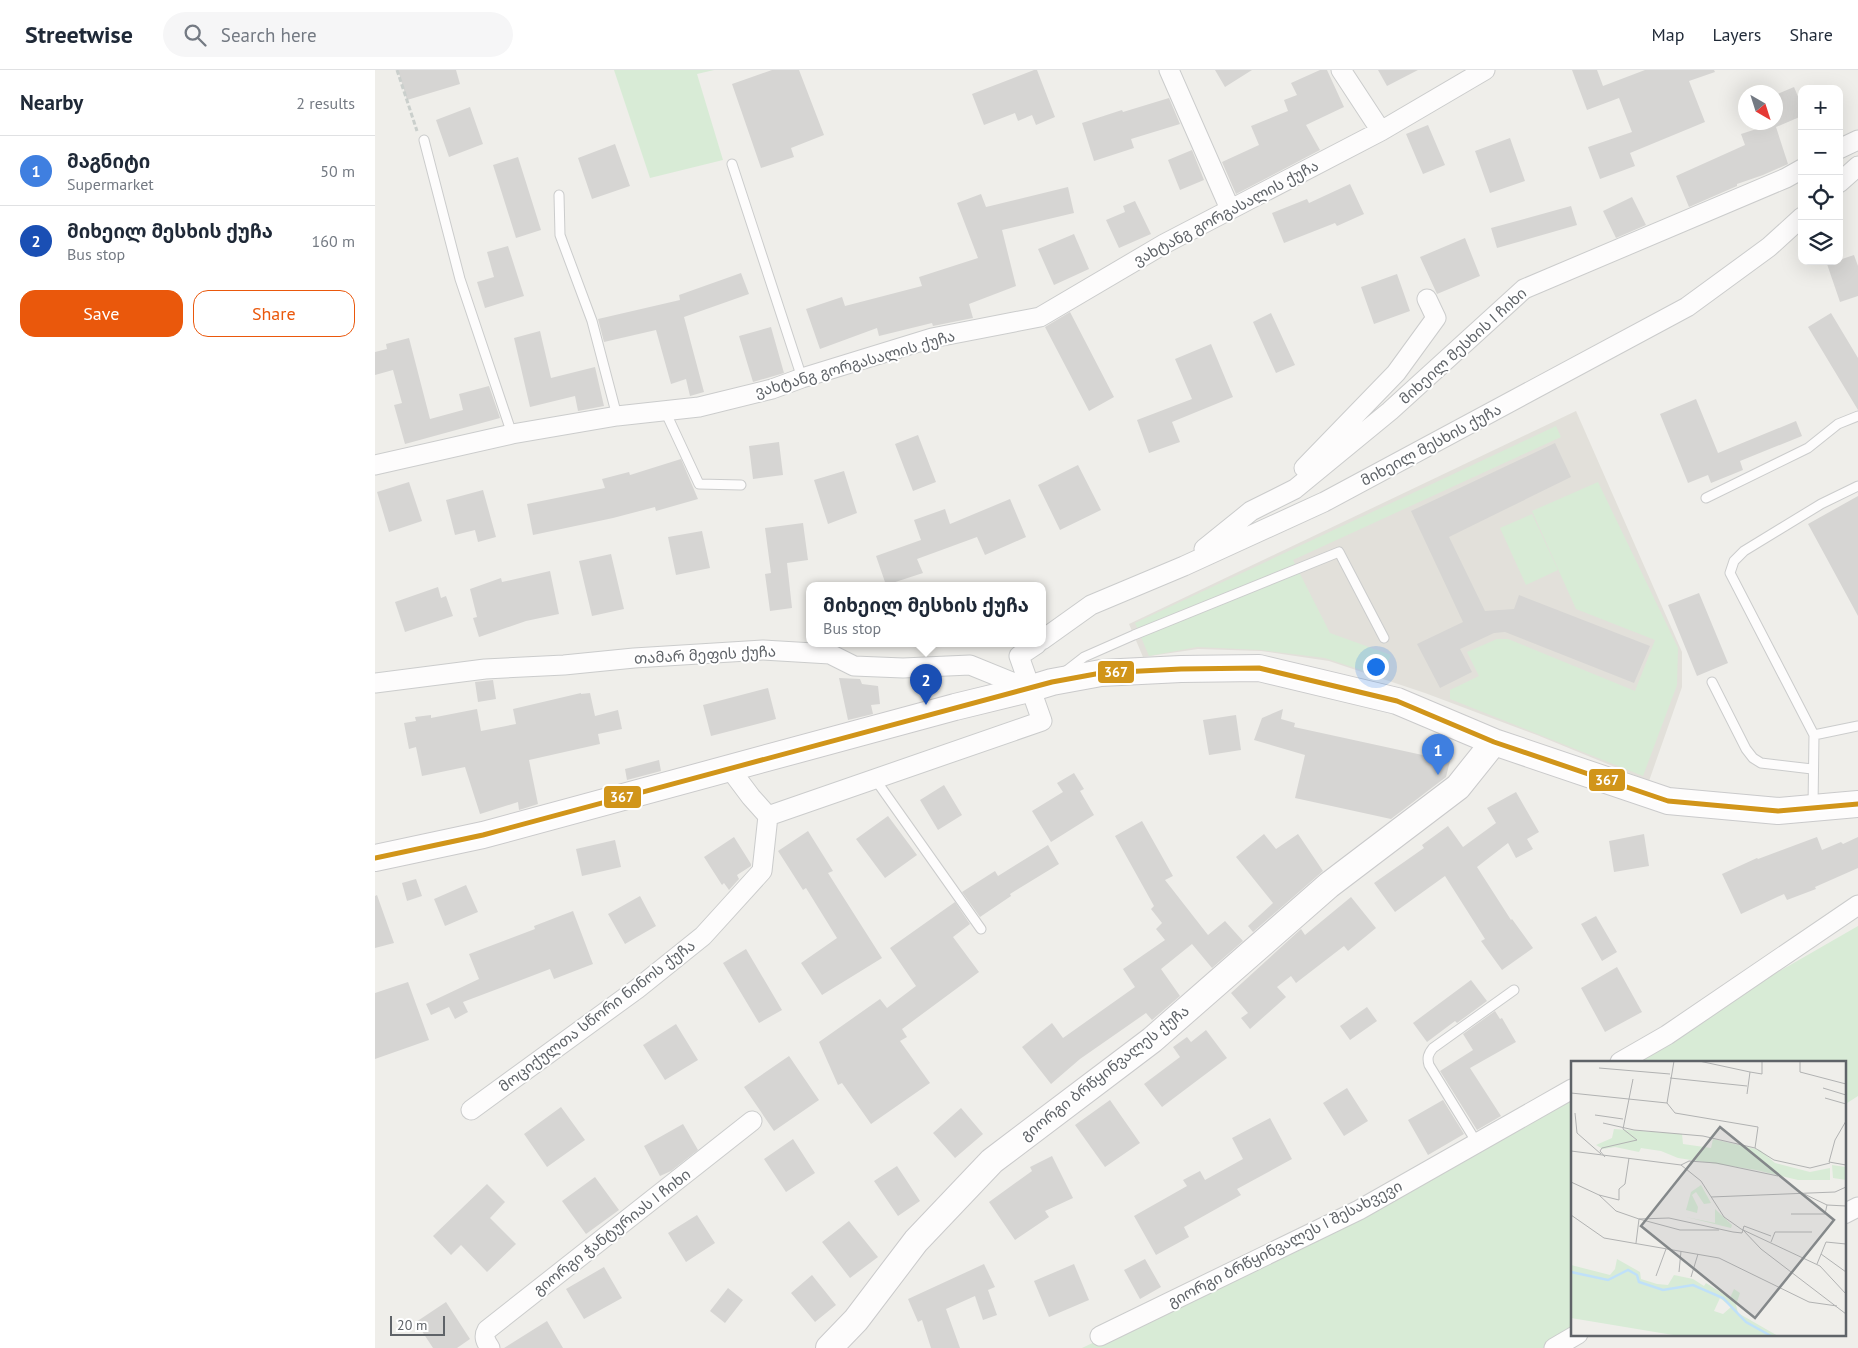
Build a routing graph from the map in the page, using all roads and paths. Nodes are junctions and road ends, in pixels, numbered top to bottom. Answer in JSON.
{"nodes":[{"id":1,"x":397,"y":70,"type":"edge"},
{"id":2,"x":1169,"y":70,"type":"edge"},
{"id":3,"x":1341,"y":70,"type":"edge"},
{"id":4,"x":1485,"y":70,"type":"edge"},
{"id":5,"x":1381,"y":131,"type":"junction"},
{"id":6,"x":423,"y":140,"type":"joint"},
{"id":7,"x":1858,"y":140,"type":"edge"},
{"id":8,"x":1843,"y":147,"type":"edge"},
{"id":9,"x":732,"y":164,"type":"dead end"},
{"id":10,"x":1858,"y":166,"type":"edge"},
{"id":11,"x":1798,"y":171,"type":"edge"},
{"id":12,"x":1843,"y":179,"type":"edge"},
{"id":13,"x":559,"y":195,"type":"dead end"},
{"id":14,"x":1230,"y":210,"type":"junction"},
{"id":15,"x":1799,"y":220,"type":"edge"},
{"id":16,"x":1427,"y":299,"type":"dead end"},
{"id":17,"x":802,"y":378,"type":"junction"},
{"id":18,"x":665,"y":410,"type":"junction"},
{"id":19,"x":617,"y":416,"type":"junction"},
{"id":20,"x":1858,"y":416,"type":"edge"},
{"id":21,"x":512,"y":434,"type":"junction"},
{"id":22,"x":375,"y":464,"type":"edge"},
{"id":23,"x":741,"y":485,"type":"dead end"},
{"id":24,"x":1858,"y":486,"type":"edge"},
{"id":25,"x":1705,"y":498,"type":"dead end"},
{"id":26,"x":1251,"y":511,"type":"junction"},
{"id":27,"x":1184,"y":566,"type":"junction"},
{"id":28,"x":1046,"y":637,"type":"edge"},
{"id":29,"x":1384,"y":638,"type":"dead end"},
{"id":30,"x":1032,"y":647,"type":"edge"},
{"id":31,"x":1712,"y":682,"type":"dead end"},
{"id":32,"x":375,"y":683,"type":"edge"},
{"id":33,"x":1041,"y":685,"type":"junction"},
{"id":34,"x":1858,"y":726,"type":"edge"},
{"id":35,"x":1814,"y":736,"type":"junction"},
{"id":36,"x":1494,"y":742,"type":"junction"},
{"id":37,"x":730,"y":769,"type":"junction"},
{"id":38,"x":1812,"y":769,"type":"junction"},
{"id":39,"x":875,"y":778,"type":"junction"},
{"id":40,"x":1858,"y":804,"type":"edge"},
{"id":41,"x":1813,"y":807,"type":"junction"},
{"id":42,"x":768,"y":816,"type":"junction"},
{"id":43,"x":375,"y":858,"type":"edge"},
{"id":44,"x":1858,"y":905,"type":"edge"},
{"id":45,"x":981,"y":929,"type":"dead end"},
{"id":46,"x":1514,"y":990,"type":"dead end"},
{"id":47,"x":1622,"y":1061,"type":"edge"},
{"id":48,"x":1571,"y":1090,"type":"edge"},
{"id":49,"x":471,"y":1110,"type":"dead end"},
{"id":50,"x":752,"y":1121,"type":"dead end"},
{"id":51,"x":1477,"y":1143,"type":"junction"},
{"id":52,"x":1858,"y":1208,"type":"edge"},
{"id":53,"x":1845,"y":1214,"type":"edge"},
{"id":54,"x":1100,"y":1336,"type":"dead end"},
{"id":55,"x":1574,"y":1336,"type":"edge"},
{"id":56,"x":490,"y":1348,"type":"edge"},
{"id":57,"x":829,"y":1348,"type":"edge"},
{"id":58,"x":1554,"y":1348,"type":"edge"}],
"edges":[{"from":1,"to":6,"type":"path"},
{"from":2,"to":14,"type":"street"},
{"from":3,"to":5,"type":"street"},
{"from":4,"to":5,"type":"street","name":"ვახტანგ გორგასალის ქუჩა"},
{"from":5,"to":14,"type":"street","name":"ვახტანგ გორგასალის ქუჩა"},
{"from":6,"to":21,"type":"lane"},
{"from":7,"to":8,"type":"street"},
{"from":9,"to":17,"type":"lane"},
{"from":10,"to":12,"type":"street"},
{"from":11,"to":26,"type":"street","name":"მიხეილ მესხის I ჩიხი"},
{"from":13,"to":19,"type":"lane"},
{"from":14,"to":17,"type":"street","name":"ვახტანგ გორგასალის ქუჩა"},
{"from":15,"to":27,"type":"street","name":"მიხეილ მესხის ქუჩა"},
{"from":16,"to":26,"type":"street"},
{"from":17,"to":18,"type":"street","name":"ვახტანგ გორგასალის ქუჩა"},
{"from":18,"to":19,"type":"street","name":"ვახტანგ გორგასალის ქუჩა"},
{"from":18,"to":23,"type":"lane"},
{"from":19,"to":21,"type":"street","name":"ვახტანგ გორგასალის ქუჩა"},
{"from":20,"to":25,"type":"lane"},
{"from":21,"to":22,"type":"street","name":"ვახტანგ გორგასალის ქუჩა"},
{"from":24,"to":35,"type":"lane"},
{"from":26,"to":27,"type":"street","name":"მიხეილ მესხის I ჩიხი"},
{"from":27,"to":28,"type":"street","name":"მიხეილ მესხის ქუჩა"},
{"from":29,"to":33,"type":"lane"},
{"from":30,"to":33,"type":"street"},
{"from":31,"to":38,"type":"lane"},
{"from":32,"to":33,"type":"street","name":"თამარ მეფის ქუჩა"},
{"from":33,"to":36,"type":"street"},
{"from":33,"to":37,"type":"street"},
{"from":33,"to":39,"type":"street"},
{"from":34,"to":35,"type":"lane"},
{"from":35,"to":38,"type":"lane"},
{"from":36,"to":41,"type":"street"},
{"from":36,"to":57,"type":"street","name":"გიორგი ბრწყინვალეს ქუჩა"},
{"from":37,"to":42,"type":"street"},
{"from":37,"to":43,"type":"street"},
{"from":38,"to":41,"type":"lane"},
{"from":39,"to":42,"type":"street"},
{"from":39,"to":45,"type":"lane"},
{"from":40,"to":41,"type":"street"},
{"from":42,"to":49,"type":"street","name":"მოციქულთა სწორი ნინოს ქუჩა"},
{"from":44,"to":47,"type":"street"},
{"from":46,"to":51,"type":"lane"},
{"from":48,"to":51,"type":"street","name":"გიორგი ბრწყინვალეს I შესახვევი"},
{"from":50,"to":56,"type":"street","name":"გიორგი ჭანტურიას I ჩიხი"},
{"from":51,"to":54,"type":"street","name":"გიორგი ბრწყინვალეს I შესახვევი"},
{"from":52,"to":53,"type":"street"},
{"from":55,"to":58,"type":"street"}]}
